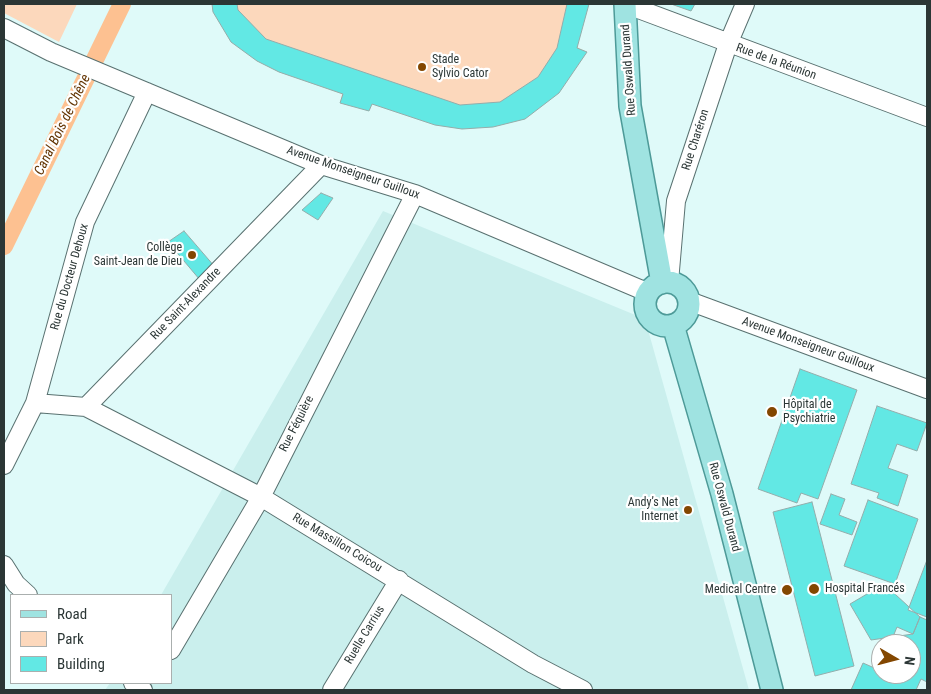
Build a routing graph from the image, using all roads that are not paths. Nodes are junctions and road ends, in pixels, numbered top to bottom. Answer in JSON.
{"nodes":[{"id":1,"x":625,"y":4,"type":"edge"},
{"id":2,"x":745,"y":4,"type":"edge"},
{"id":3,"x":4,"y":28,"type":"edge"},
{"id":4,"x":728,"y":44,"type":"junction"},
{"id":5,"x":147,"y":92,"type":"junction"},
{"id":6,"x":927,"y":116,"type":"edge"},
{"id":7,"x":321,"y":165,"type":"junction"},
{"id":8,"x":415,"y":194,"type":"junction"},
{"id":9,"x":660,"y":286,"type":"junction"},
{"id":10,"x":689,"y":300,"type":"junction"},
{"id":11,"x":673,"y":325,"type":"junction"},
{"id":12,"x":927,"y":389,"type":"edge"},
{"id":13,"x":35,"y":403,"type":"junction"},
{"id":14,"x":86,"y":406,"type":"junction"},
{"id":15,"x":4,"y":465,"type":"edge"},
{"id":16,"x":261,"y":497,"type":"junction"},
{"id":17,"x":4,"y":565,"type":"edge"},
{"id":18,"x":399,"y":580,"type":"junction"},
{"id":19,"x":27,"y":594,"type":"edge"},
{"id":20,"x":172,"y":648,"type":"edge"},
{"id":21,"x":332,"y":690,"type":"edge"},
{"id":22,"x":583,"y":690,"type":"edge"},
{"id":23,"x":772,"y":690,"type":"edge"}],
"edges":[{"from":1,"to":4,"type":"street","name":"Rue de la Réunion"},
{"from":1,"to":9,"type":"main road","name":"Rue Oswald Durand"},
{"from":2,"to":4,"type":"street","name":"Rue Charéron"},
{"from":3,"to":5,"type":"street","name":"Avenue Monseigneur Guilloux"},
{"from":4,"to":6,"type":"street","name":"Rue de la Réunion"},
{"from":4,"to":9,"type":"street","name":"Rue Charéron"},
{"from":5,"to":7,"type":"street","name":"Avenue Monseigneur Guilloux"},
{"from":5,"to":13,"type":"street","name":"Rue du Docteur Dehoux"},
{"from":7,"to":8,"type":"street","name":"Avenue Monseigneur Guilloux"},
{"from":7,"to":14,"type":"street","name":"Rue Saint-Alexandre"},
{"from":8,"to":9,"type":"street","name":"Avenue Monseigneur Guilloux"},
{"from":8,"to":16,"type":"street","name":"Rue Féquière"},
{"from":9,"to":10,"type":"main road"},
{"from":9,"to":11,"type":"main road"},
{"from":10,"to":11,"type":"main road"},
{"from":10,"to":12,"type":"street","name":"Avenue Monseigneur Guilloux"},
{"from":11,"to":23,"type":"main road","name":"Rue Oswald Durand"},
{"from":13,"to":14,"type":"street"},
{"from":13,"to":15,"type":"street","name":"Rue du Docteur Dehoux"},
{"from":14,"to":16,"type":"street","name":"Rue Massillon Coicou"},
{"from":16,"to":18,"type":"street","name":"Rue Massillon Coicou"},
{"from":16,"to":20,"type":"street","name":"Rue Féquière"},
{"from":17,"to":19,"type":"street"},
{"from":18,"to":21,"type":"street","name":"Ruelle Carrius"},
{"from":18,"to":22,"type":"street","name":"Rue Massillon Coicou"}]}
